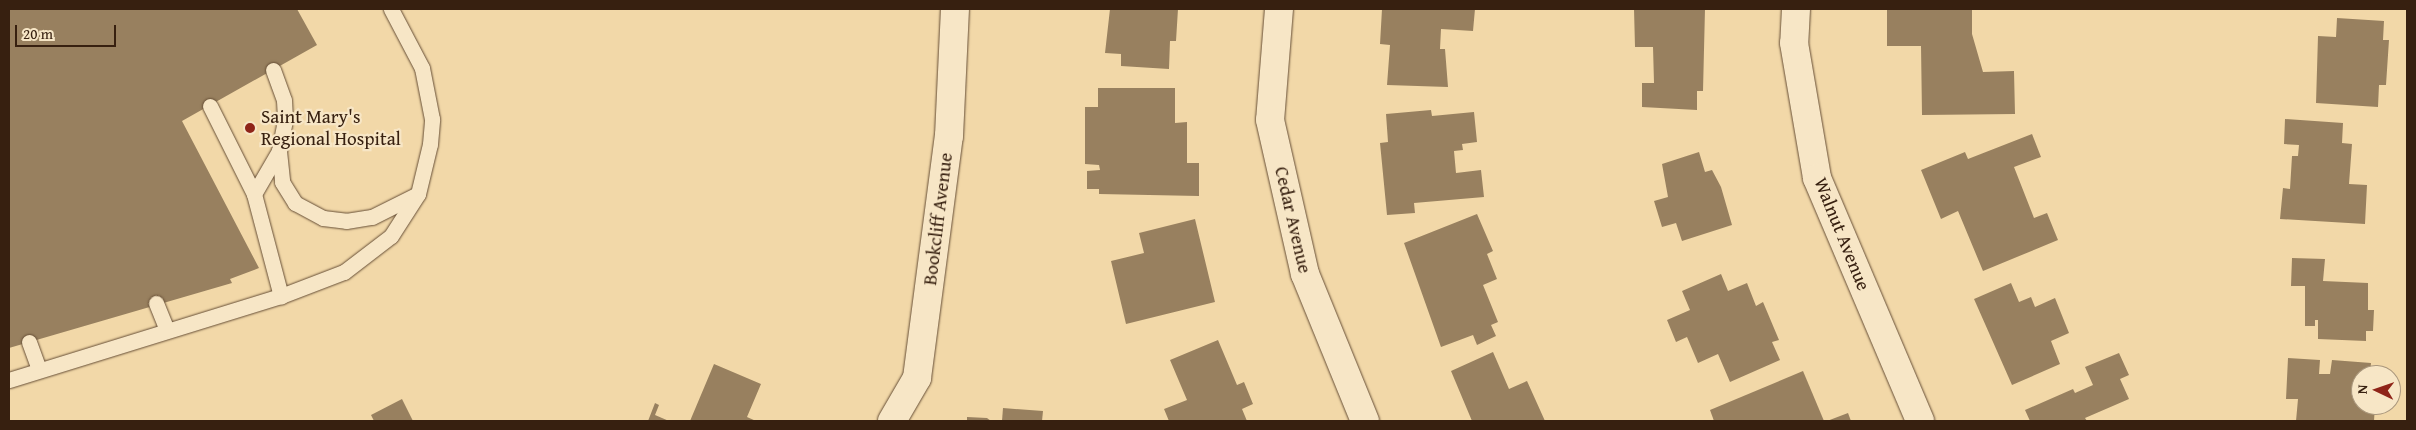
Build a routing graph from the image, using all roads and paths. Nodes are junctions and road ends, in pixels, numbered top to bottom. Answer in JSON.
{"nodes":[{"id":1,"x":391,"y":9,"type":"edge"},
{"id":2,"x":955,"y":9,"type":"edge"},
{"id":3,"x":1279,"y":9,"type":"edge"},
{"id":4,"x":1796,"y":9,"type":"edge"},
{"id":5,"x":274,"y":70,"type":"dead end"},
{"id":6,"x":210,"y":106,"type":"dead end"},
{"id":7,"x":279,"y":151,"type":"junction"},
{"id":8,"x":254,"y":194,"type":"junction"},
{"id":9,"x":418,"y":194,"type":"junction"},
{"id":10,"x":281,"y":296,"type":"junction"},
{"id":11,"x":156,"y":303,"type":"dead end"},
{"id":12,"x":167,"y":330,"type":"junction"},
{"id":13,"x":28,"y":342,"type":"dead end"},
{"id":14,"x":40,"y":369,"type":"junction"},
{"id":15,"x":9,"y":380,"type":"edge"},
{"id":16,"x":892,"y":421,"type":"edge"},
{"id":17,"x":1365,"y":421,"type":"edge"},
{"id":18,"x":1920,"y":421,"type":"edge"}],
"edges":[{"from":1,"to":9,"type":"lane"},
{"from":2,"to":16,"type":"street","name":"Bookcliff Avenue"},
{"from":3,"to":17,"type":"street","name":"Cedar Avenue"},
{"from":4,"to":18,"type":"street","name":"Walnut Avenue"},
{"from":5,"to":7,"type":"lane"},
{"from":6,"to":8,"type":"lane"},
{"from":7,"to":8,"type":"lane"},
{"from":7,"to":9,"type":"lane"},
{"from":8,"to":10,"type":"lane"},
{"from":9,"to":10,"type":"lane"},
{"from":10,"to":12,"type":"lane"},
{"from":11,"to":12,"type":"lane"},
{"from":12,"to":14,"type":"lane"},
{"from":13,"to":14,"type":"lane"},
{"from":14,"to":15,"type":"lane"}]}
